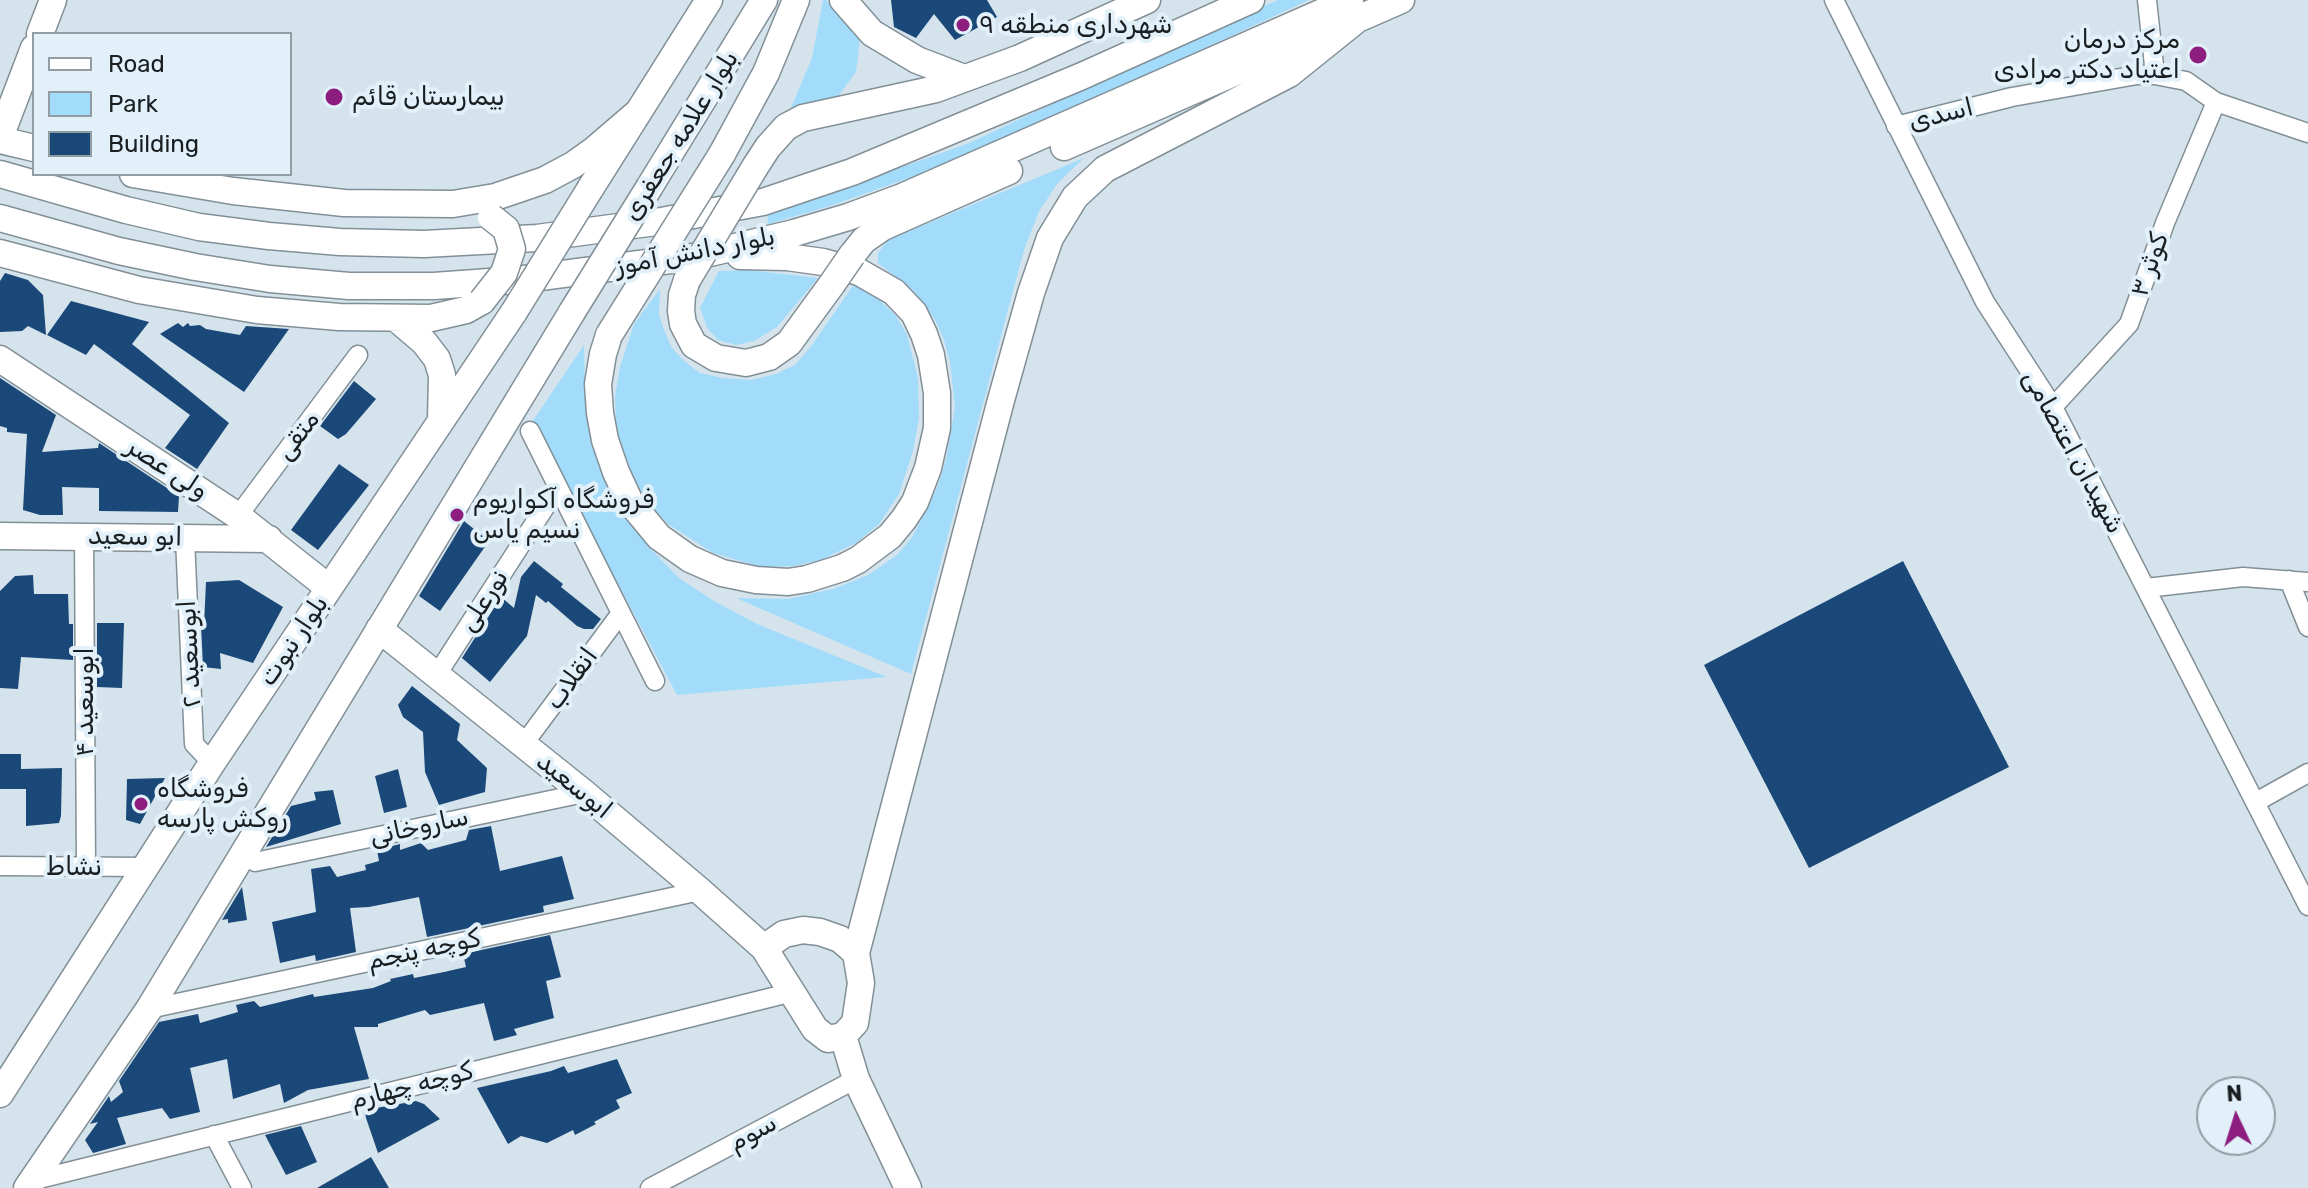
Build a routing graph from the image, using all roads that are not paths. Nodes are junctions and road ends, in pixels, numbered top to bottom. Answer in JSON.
{"nodes":[{"id":1,"x":53,"y":0,"type":"edge"},
{"id":2,"x":709,"y":0,"type":"edge"},
{"id":3,"x":764,"y":0,"type":"edge"},
{"id":4,"x":796,"y":0,"type":"edge"},
{"id":5,"x":843,"y":0,"type":"edge"},
{"id":6,"x":1147,"y":0,"type":"edge"},
{"id":7,"x":1251,"y":0,"type":"edge"},
{"id":8,"x":1401,"y":0,"type":"edge"},
{"id":9,"x":1834,"y":0,"type":"edge"},
{"id":10,"x":2147,"y":0,"type":"edge"},
{"id":11,"x":1353,"y":10,"type":"edge"},
{"id":12,"x":41,"y":32,"type":"edge"},
{"id":13,"x":32,"y":53,"type":"edge"},
{"id":14,"x":2155,"y":75,"type":"junction"},
{"id":15,"x":964,"y":78,"type":"junction"},
{"id":16,"x":2216,"y":102,"type":"junction"},
{"id":17,"x":636,"y":114,"type":"junction"},
{"id":18,"x":1896,"y":126,"type":"junction"},
{"id":19,"x":2308,"y":133,"type":"edge"},
{"id":20,"x":0,"y":139,"type":"edge"},
{"id":21,"x":32,"y":147,"type":"edge"},
{"id":22,"x":0,"y":174,"type":"edge"},
{"id":23,"x":145,"y":176,"type":"edge"},
{"id":24,"x":590,"y":189,"type":"joint"},
{"id":25,"x":453,"y":204,"type":"junction"},
{"id":26,"x":0,"y":218,"type":"edge"},
{"id":27,"x":0,"y":253,"type":"edge"},
{"id":28,"x":690,"y":268,"type":"junction"},
{"id":29,"x":397,"y":319,"type":"junction"},
{"id":30,"x":358,"y":355,"type":"dead end"},
{"id":31,"x":0,"y":359,"type":"edge"},
{"id":32,"x":2053,"y":407,"type":"junction"},
{"id":33,"x":441,"y":420,"type":"junction"},
{"id":34,"x":530,"y":431,"type":"dead end"},
{"id":35,"x":558,"y":487,"type":"junction"},
{"id":36,"x":238,"y":516,"type":"junction"},
{"id":37,"x":0,"y":536,"type":"edge"},
{"id":38,"x":84,"y":537,"type":"junction"},
{"id":39,"x":185,"y":538,"type":"junction"},
{"id":40,"x":269,"y":539,"type":"junction"},
{"id":41,"x":2299,"y":581,"type":"edge"},
{"id":42,"x":329,"y":588,"type":"junction"},
{"id":43,"x":2146,"y":588,"type":"junction"},
{"id":44,"x":621,"y":613,"type":"junction"},
{"id":45,"x":2308,"y":627,"type":"edge"},
{"id":46,"x":379,"y":629,"type":"junction"},
{"id":47,"x":436,"y":676,"type":"junction"},
{"id":48,"x":655,"y":681,"type":"dead end"},
{"id":49,"x":523,"y":745,"type":"junction"},
{"id":50,"x":212,"y":763,"type":"junction"},
{"id":51,"x":2308,"y":773,"type":"edge"},
{"id":52,"x":584,"y":793,"type":"junction"},
{"id":53,"x":2256,"y":802,"type":"junction"},
{"id":54,"x":255,"y":862,"type":"dead end"},
{"id":55,"x":0,"y":866,"type":"edge"},
{"id":56,"x":86,"y":867,"type":"junction"},
{"id":57,"x":147,"y":867,"type":"junction"},
{"id":58,"x":700,"y":891,"type":"junction"},
{"id":59,"x":2308,"y":906,"type":"edge"},
{"id":60,"x":764,"y":948,"type":"junction"},
{"id":61,"x":856,"y":953,"type":"junction"},
{"id":62,"x":793,"y":992,"type":"junction"},
{"id":63,"x":149,"y":1009,"type":"junction"},
{"id":64,"x":843,"y":1036,"type":"junction"},
{"id":65,"x":856,"y":1079,"type":"junction"},
{"id":66,"x":0,"y":1094,"type":"edge"},
{"id":67,"x":214,"y":1135,"type":"junction"},
{"id":68,"x":29,"y":1185,"type":"edge"},
{"id":69,"x":242,"y":1188,"type":"edge"},
{"id":70,"x":650,"y":1188,"type":"edge"},
{"id":71,"x":908,"y":1188,"type":"edge"}],
"edges":[{"from":1,"to":12,"type":"main road"},
{"from":2,"to":17,"type":"main road","name":"بلوار علامه جعفری"},
{"from":3,"to":46,"type":"main road","name":"بلوار علامه جعفری","bridge":true},
{"from":4,"to":28,"type":"main road","bridge":true},
{"from":5,"to":15,"type":"main road"},
{"from":6,"to":15,"type":"main road"},
{"from":7,"to":22,"type":"main road","name":"بلوار دانش آموز"},
{"from":8,"to":11,"type":"main road"},
{"from":9,"to":18,"type":"street","name":"شهیدان اعتصامی"},
{"from":10,"to":14,"type":"street"},
{"from":11,"to":28,"type":"main road","name":"بلوار دانش آموز"},
{"from":11,"to":28,"type":"main road","bridge":true},
{"from":11,"to":61,"type":"main road"},
{"from":13,"to":20,"type":"main road"},
{"from":14,"to":16,"type":"street","name":"اسدی"},
{"from":14,"to":18,"type":"street","name":"اسدی"},
{"from":15,"to":28,"type":"main road","bridge":true},
{"from":16,"to":19,"type":"street","name":"اسدی"},
{"from":16,"to":32,"type":"street","name":"کوثر ۳"},
{"from":17,"to":24,"type":"main road","name":"بلوار علامه جعفری"},
{"from":17,"to":25,"type":"main road"},
{"from":18,"to":32,"type":"street","name":"شهیدان اعتصامی"},
{"from":20,"to":21,"type":"main road"},
{"from":23,"to":25,"type":"main road"},
{"from":24,"to":33,"type":"main road","name":"بلوار نبوت","bridge":true},
{"from":25,"to":29,"type":"main road","bridge":true},
{"from":26,"to":28,"type":"main road","name":"بلوار دانش آموز"},
{"from":27,"to":29,"type":"main road"},
{"from":29,"to":33,"type":"main road"},
{"from":30,"to":36,"type":"street","name":"متقی"},
{"from":31,"to":36,"type":"main road","name":"ولی عصر"},
{"from":32,"to":43,"type":"street","name":"شهیدان اعتصامی"},
{"from":33,"to":42,"type":"main road","name":"بلوار نبوت"},
{"from":34,"to":35,"type":"street"},
{"from":35,"to":44,"type":"street"},
{"from":35,"to":47,"type":"street","name":"نورعلی"},
{"from":36,"to":40,"type":"main road","name":"ولی عصر"},
{"from":37,"to":38,"type":"main road","name":"ابو سعید"},
{"from":38,"to":39,"type":"main road","name":"ابو سعید"},
{"from":38,"to":56,"type":"street","name":"ابوسعید ۴"},
{"from":39,"to":40,"type":"main road","name":"ابو سعید"},
{"from":39,"to":50,"type":"street","name":"ابوسعید ۲"},
{"from":40,"to":42,"type":"main road","name":"ولی عصر"},
{"from":41,"to":43,"type":"street"},
{"from":41,"to":45,"type":"street"},
{"from":42,"to":50,"type":"main road","name":"بلوار نبوت"},
{"from":43,"to":53,"type":"street","name":"شهیدان اعتصامی"},
{"from":44,"to":48,"type":"street"},
{"from":44,"to":49,"type":"street","name":"انقلاب"},
{"from":46,"to":47,"type":"main road","name":"ابوسعید"},
{"from":46,"to":63,"type":"main road"},
{"from":47,"to":49,"type":"main road","name":"ابوسعید"},
{"from":49,"to":52,"type":"main road","name":"ابوسعید"},
{"from":50,"to":57,"type":"main road","name":"بلوار نبوت"},
{"from":51,"to":53,"type":"street"},
{"from":52,"to":54,"type":"street","name":"ساروخانی"},
{"from":52,"to":58,"type":"main road","name":"ابوسعید"},
{"from":53,"to":59,"type":"street","name":"شهیدان اعتصامی"},
{"from":55,"to":56,"type":"street","name":"نشاط"},
{"from":56,"to":57,"type":"street","name":"نشاط"},
{"from":57,"to":66,"type":"main road","name":"بلوار نبوت"},
{"from":58,"to":60,"type":"main road","name":"ابوسعید"},
{"from":58,"to":63,"type":"street","name":"کوچه پنجم"},
{"from":60,"to":61,"type":"main road"},
{"from":60,"to":62,"type":"main road","name":"ابوسعید"},
{"from":61,"to":64,"type":"main road"},
{"from":62,"to":64,"type":"main road","name":"ابوسعید"},
{"from":62,"to":67,"type":"street","name":"کوچه چهارم"},
{"from":63,"to":68,"type":"main road"},
{"from":64,"to":65,"type":"main road"},
{"from":65,"to":70,"type":"street","name":"سوم"},
{"from":65,"to":71,"type":"main road"},
{"from":67,"to":68,"type":"street","name":"کوچه چهارم"},
{"from":67,"to":69,"type":"street"}]}
